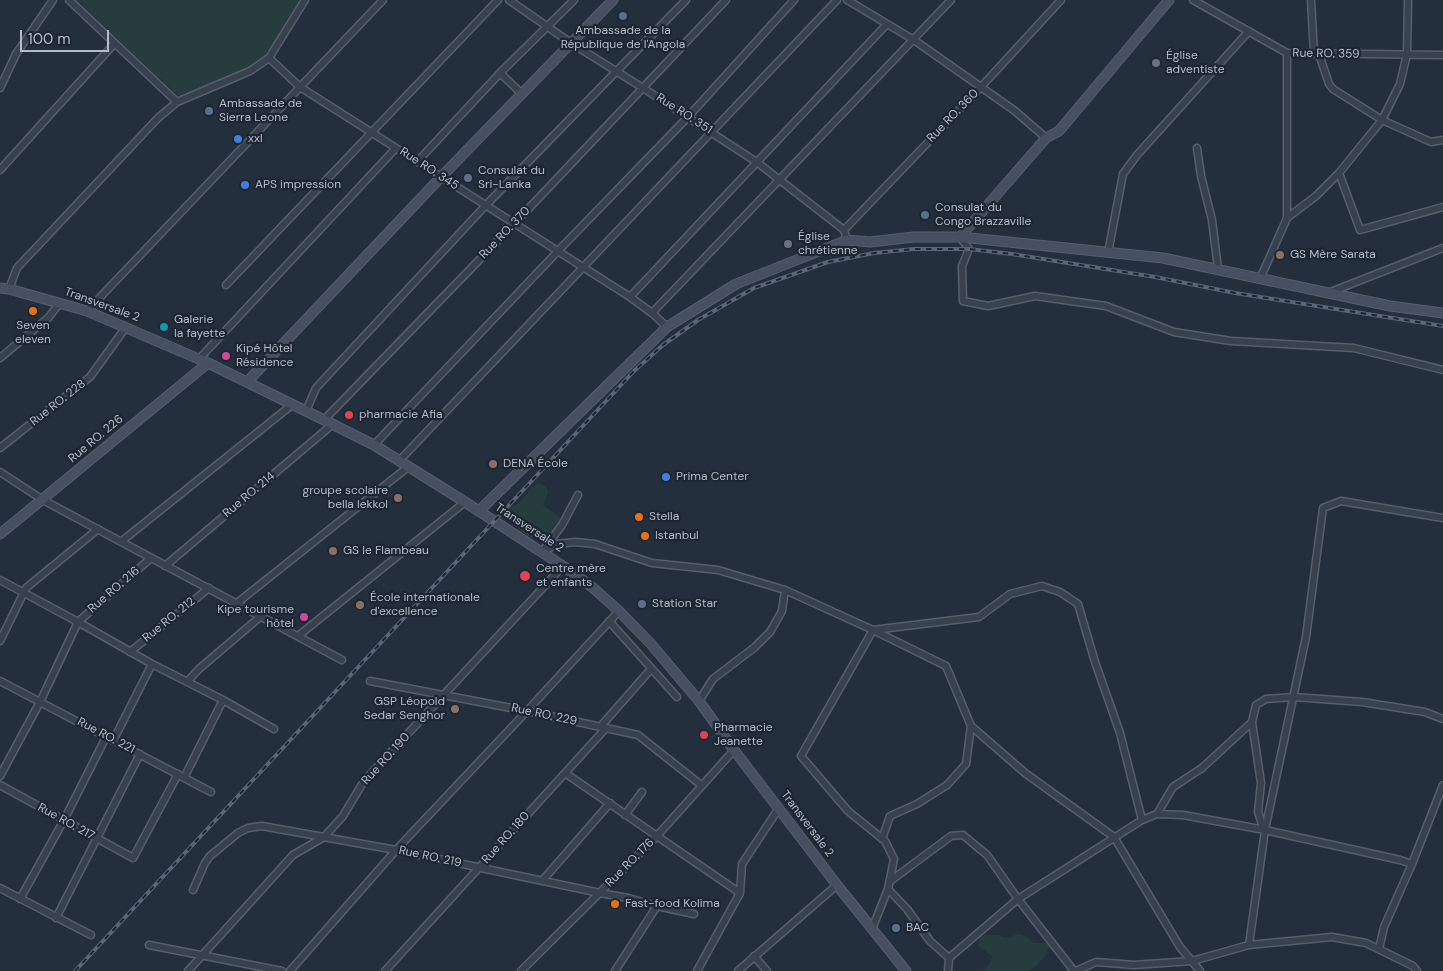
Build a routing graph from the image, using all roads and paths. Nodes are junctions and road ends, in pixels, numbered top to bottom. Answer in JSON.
{"nodes":[{"id":1,"x":53,"y":0,"type":"edge"},
{"id":2,"x":68,"y":0,"type":"edge"},
{"id":3,"x":305,"y":0,"type":"edge"},
{"id":4,"x":384,"y":0,"type":"edge"},
{"id":5,"x":498,"y":0,"type":"edge"},
{"id":6,"x":509,"y":0,"type":"edge"},
{"id":7,"x":574,"y":0,"type":"edge"},
{"id":8,"x":613,"y":0,"type":"edge"},
{"id":9,"x":686,"y":0,"type":"edge"},
{"id":10,"x":726,"y":0,"type":"edge"},
{"id":11,"x":794,"y":0,"type":"edge"},
{"id":12,"x":837,"y":0,"type":"edge"},
{"id":13,"x":847,"y":0,"type":"edge"},
{"id":14,"x":951,"y":0,"type":"edge"},
{"id":15,"x":1061,"y":0,"type":"edge"},
{"id":16,"x":1169,"y":0,"type":"edge"},
{"id":17,"x":1193,"y":0,"type":"edge"},
{"id":18,"x":1311,"y":0,"type":"edge"},
{"id":19,"x":1408,"y":0,"type":"edge"},
{"id":20,"x":887,"y":24,"type":"junction"},
{"id":21,"x":548,"y":27,"type":"junction"},
{"id":22,"x":1249,"y":32,"type":"junction"},
{"id":23,"x":914,"y":40,"type":"junction"},
{"id":24,"x":571,"y":43,"type":"junction"},
{"id":25,"x":114,"y":44,"type":"junction"},
{"id":26,"x":1287,"y":53,"type":"junction"},
{"id":27,"x":1317,"y":54,"type":"junction"},
{"id":28,"x":1407,"y":54,"type":"junction"},
{"id":29,"x":1443,"y":55,"type":"edge"},
{"id":30,"x":269,"y":58,"type":"junction"},
{"id":31,"x":617,"y":72,"type":"junction"},
{"id":32,"x":500,"y":73,"type":"junction"},
{"id":33,"x":300,"y":86,"type":"junction"},
{"id":34,"x":981,"y":87,"type":"junction"},
{"id":35,"x":0,"y":88,"type":"edge"},
{"id":36,"x":643,"y":88,"type":"junction"},
{"id":37,"x":522,"y":94,"type":"junction"},
{"id":38,"x":177,"y":102,"type":"junction"},
{"id":39,"x":688,"y":117,"type":"junction"},
{"id":40,"x":1382,"y":120,"type":"junction"},
{"id":41,"x":712,"y":132,"type":"junction"},
{"id":42,"x":373,"y":133,"type":"junction"},
{"id":43,"x":1046,"y":138,"type":"junction"},
{"id":44,"x":1443,"y":140,"type":"edge"},
{"id":45,"x":396,"y":148,"type":"junction"},
{"id":46,"x":1197,"y":148,"type":"dead end"},
{"id":47,"x":417,"y":162,"type":"junction"},
{"id":48,"x":758,"y":163,"type":"junction"},
{"id":49,"x":0,"y":170,"type":"edge"},
{"id":50,"x":1339,"y":172,"type":"junction"},
{"id":51,"x":441,"y":177,"type":"junction"},
{"id":52,"x":781,"y":180,"type":"junction"},
{"id":53,"x":486,"y":205,"type":"junction"},
{"id":54,"x":1443,"y":207,"type":"edge"},
{"id":55,"x":1286,"y":218,"type":"junction"},
{"id":56,"x":515,"y":223,"type":"junction"},
{"id":57,"x":844,"y":230,"type":"junction"},
{"id":58,"x":960,"y":237,"type":"junction"},
{"id":59,"x":847,"y":240,"type":"junction"},
{"id":60,"x":1443,"y":248,"type":"edge"},
{"id":61,"x":558,"y":251,"type":"junction"},
{"id":62,"x":1108,"y":253,"type":"junction"},
{"id":63,"x":584,"y":269,"type":"junction"},
{"id":64,"x":1218,"y":269,"type":"junction"},
{"id":65,"x":1260,"y":279,"type":"junction"},
{"id":66,"x":226,"y":285,"type":"dead end"},
{"id":67,"x":4,"y":289,"type":"edge"},
{"id":68,"x":1327,"y":293,"type":"junction"},
{"id":69,"x":630,"y":297,"type":"junction"},
{"id":70,"x":60,"y":302,"type":"junction"},
{"id":71,"x":87,"y":311,"type":"junction"},
{"id":72,"x":652,"y":313,"type":"junction"},
{"id":73,"x":1443,"y":314,"type":"edge"},
{"id":74,"x":126,"y":327,"type":"junction"},
{"id":75,"x":667,"y":327,"type":"junction"},
{"id":76,"x":0,"y":358,"type":"edge"},
{"id":77,"x":199,"y":359,"type":"junction"},
{"id":78,"x":208,"y":363,"type":"junction"},
{"id":79,"x":1443,"y":370,"type":"edge"},
{"id":80,"x":247,"y":382,"type":"junction"},
{"id":81,"x":293,"y":404,"type":"junction"},
{"id":82,"x":306,"y":411,"type":"junction"},
{"id":83,"x":324,"y":420,"type":"junction"},
{"id":84,"x":333,"y":424,"type":"junction"},
{"id":85,"x":374,"y":445,"type":"junction"},
{"id":86,"x":0,"y":448,"type":"edge"},
{"id":87,"x":400,"y":461,"type":"junction"},
{"id":88,"x":408,"y":467,"type":"junction"},
{"id":89,"x":0,"y":472,"type":"edge"},
{"id":90,"x":578,"y":494,"type":"dead end"},
{"id":91,"x":43,"y":500,"type":"junction"},
{"id":92,"x":466,"y":502,"type":"junction"},
{"id":93,"x":479,"y":511,"type":"junction"},
{"id":94,"x":1443,"y":518,"type":"edge"},
{"id":95,"x":98,"y":529,"type":"junction"},
{"id":96,"x":0,"y":534,"type":"edge"},
{"id":97,"x":122,"y":541,"type":"junction"},
{"id":98,"x":542,"y":552,"type":"junction"},
{"id":99,"x":151,"y":558,"type":"junction"},
{"id":100,"x":165,"y":566,"type":"junction"},
{"id":101,"x":563,"y":566,"type":"junction"},
{"id":102,"x":0,"y":580,"type":"edge"},
{"id":103,"x":209,"y":588,"type":"junction"},
{"id":104,"x":785,"y":590,"type":"junction"},
{"id":105,"x":24,"y":594,"type":"junction"},
{"id":106,"x":237,"y":603,"type":"junction"},
{"id":107,"x":619,"y":611,"type":"junction"},
{"id":108,"x":261,"y":616,"type":"junction"},
{"id":109,"x":609,"y":621,"type":"junction"},
{"id":110,"x":78,"y":622,"type":"junction"},
{"id":111,"x":873,"y":630,"type":"junction"},
{"id":112,"x":298,"y":636,"type":"junction"},
{"id":113,"x":0,"y":641,"type":"edge"},
{"id":114,"x":130,"y":652,"type":"junction"},
{"id":115,"x":342,"y":660,"type":"dead end"},
{"id":116,"x":152,"y":664,"type":"junction"},
{"id":117,"x":651,"y":669,"type":"junction"},
{"id":118,"x":0,"y":681,"type":"edge"},
{"id":119,"x":370,"y":681,"type":"dead end"},
{"id":120,"x":187,"y":682,"type":"junction"},
{"id":121,"x":443,"y":695,"type":"junction"},
{"id":122,"x":677,"y":697,"type":"dead end"},
{"id":123,"x":1294,"y":697,"type":"junction"},
{"id":124,"x":223,"y":700,"type":"junction"},
{"id":125,"x":699,"y":701,"type":"junction"},
{"id":126,"x":40,"y":702,"type":"junction"},
{"id":127,"x":528,"y":711,"type":"junction"},
{"id":128,"x":1443,"y":719,"type":"edge"},
{"id":129,"x":1252,"y":722,"type":"junction"},
{"id":130,"x":971,"y":726,"type":"junction"},
{"id":131,"x":604,"y":727,"type":"junction"},
{"id":132,"x":274,"y":729,"type":"dead end"},
{"id":133,"x":106,"y":737,"type":"junction"},
{"id":134,"x":114,"y":741,"type":"junction"},
{"id":135,"x":734,"y":750,"type":"junction"},
{"id":136,"x":140,"y":754,"type":"junction"},
{"id":137,"x":565,"y":773,"type":"junction"},
{"id":138,"x":0,"y":776,"type":"edge"},
{"id":139,"x":181,"y":776,"type":"junction"},
{"id":140,"x":0,"y":785,"type":"edge"},
{"id":141,"x":701,"y":785,"type":"junction"},
{"id":142,"x":1443,"y":785,"type":"edge"},
{"id":143,"x":211,"y":792,"type":"dead end"},
{"id":144,"x":642,"y":792,"type":"dead end"},
{"id":145,"x":610,"y":803,"type":"junction"},
{"id":146,"x":779,"y":808,"type":"junction"},
{"id":147,"x":624,"y":814,"type":"junction"},
{"id":148,"x":1157,"y":814,"type":"junction"},
{"id":149,"x":64,"y":820,"type":"junction"},
{"id":150,"x":1142,"y":820,"type":"junction"},
{"id":151,"x":1265,"y":830,"type":"junction"},
{"id":152,"x":324,"y":837,"type":"junction"},
{"id":153,"x":656,"y":837,"type":"junction"},
{"id":154,"x":1114,"y":837,"type":"junction"},
{"id":155,"x":96,"y":838,"type":"junction"},
{"id":156,"x":882,"y":839,"type":"junction"},
{"id":157,"x":396,"y":850,"type":"junction"},
{"id":158,"x":1412,"y":864,"type":"junction"},
{"id":159,"x":479,"y":868,"type":"junction"},
{"id":160,"x":542,"y":880,"type":"junction"},
{"id":161,"x":889,"y":882,"type":"junction"},
{"id":162,"x":836,"y":885,"type":"junction"},
{"id":163,"x":0,"y":888,"type":"edge"},
{"id":164,"x":888,"y":889,"type":"junction"},
{"id":165,"x":193,"y":890,"type":"dead end"},
{"id":166,"x":600,"y":893,"type":"junction"},
{"id":167,"x":740,"y":893,"type":"junction"},
{"id":168,"x":20,"y":899,"type":"junction"},
{"id":169,"x":1018,"y":899,"type":"junction"},
{"id":170,"x":657,"y":906,"type":"junction"},
{"id":171,"x":694,"y":914,"type":"dead end"},
{"id":172,"x":56,"y":918,"type":"junction"},
{"id":173,"x":872,"y":929,"type":"junction"},
{"id":174,"x":91,"y":935,"type":"dead end"},
{"id":175,"x":149,"y":945,"type":"dead end"},
{"id":176,"x":1249,"y":946,"type":"junction"},
{"id":177,"x":1379,"y":949,"type":"junction"},
{"id":178,"x":203,"y":955,"type":"junction"},
{"id":179,"x":754,"y":956,"type":"junction"},
{"id":180,"x":949,"y":958,"type":"junction"},
{"id":181,"x":1192,"y":961,"type":"junction"},
{"id":182,"x":188,"y":971,"type":"edge"},
{"id":183,"x":282,"y":971,"type":"edge"},
{"id":184,"x":290,"y":971,"type":"edge"},
{"id":185,"x":385,"y":971,"type":"edge"},
{"id":186,"x":521,"y":971,"type":"edge"},
{"id":187,"x":615,"y":971,"type":"edge"},
{"id":188,"x":697,"y":971,"type":"edge"},
{"id":189,"x":738,"y":971,"type":"edge"},
{"id":190,"x":767,"y":971,"type":"edge"},
{"id":191,"x":906,"y":971,"type":"edge"},
{"id":192,"x":948,"y":971,"type":"edge"},
{"id":193,"x":1075,"y":971,"type":"edge"},
{"id":194,"x":1200,"y":971,"type":"edge"},
{"id":195,"x":1417,"y":971,"type":"edge"}],
"edges":[{"from":1,"to":35,"type":"street"},
{"from":2,"to":25,"type":"street"},
{"from":3,"to":30,"type":"street"},
{"from":4,"to":33,"type":"street"},
{"from":5,"to":42,"type":"street"},
{"from":6,"to":21,"type":"street","name":"Rue RO. 351"},
{"from":7,"to":21,"type":"street"},
{"from":8,"to":24,"type":"street"},
{"from":9,"to":31,"type":"street"},
{"from":10,"to":36,"type":"street","name":"Rue RO. 370"},
{"from":11,"to":39,"type":"street"},
{"from":12,"to":41,"type":"street"},
{"from":13,"to":20,"type":"street"},
{"from":14,"to":23,"type":"street"},
{"from":15,"to":34,"type":"street","name":"Rue RO. 360"},
{"from":16,"to":43,"type":"street"},
{"from":17,"to":22,"type":"street","name":"Rue RO. 359"},
{"from":18,"to":27,"type":"street"},
{"from":19,"to":28,"type":"street"},
{"from":20,"to":23,"type":"street"},
{"from":20,"to":48,"type":"street"},
{"from":21,"to":24,"type":"street","name":"Rue RO. 351"},
{"from":21,"to":32,"type":"street"},
{"from":22,"to":26,"type":"street","name":"Rue RO. 359"},
{"from":22,"to":62,"type":"street"},
{"from":23,"to":34,"type":"street"},
{"from":23,"to":52,"type":"street"},
{"from":24,"to":31,"type":"street","name":"Rue RO. 351"},
{"from":24,"to":37,"type":"street"},
{"from":25,"to":38,"type":"street"},
{"from":25,"to":49,"type":"street"},
{"from":26,"to":27,"type":"street","name":"Rue RO. 359"},
{"from":26,"to":55,"type":"street"},
{"from":27,"to":28,"type":"street","name":"Rue RO. 359"},
{"from":27,"to":40,"type":"street"},
{"from":28,"to":29,"type":"street","name":"Rue RO. 359"},
{"from":28,"to":40,"type":"street"},
{"from":30,"to":33,"type":"street","name":"Rue RO. 345"},
{"from":30,"to":38,"type":"street"},
{"from":31,"to":36,"type":"street","name":"Rue RO. 351"},
{"from":31,"to":53,"type":"street"},
{"from":32,"to":37,"type":"street"},
{"from":32,"to":47,"type":"street"},
{"from":33,"to":42,"type":"street","name":"Rue RO. 345"},
{"from":33,"to":71,"type":"street"},
{"from":34,"to":43,"type":"street"},
{"from":34,"to":57,"type":"street","name":"Rue RO. 360"},
{"from":36,"to":39,"type":"street","name":"Rue RO. 351"},
{"from":36,"to":56,"type":"street","name":"Rue RO. 370"},
{"from":37,"to":51,"type":"street"},
{"from":38,"to":67,"type":"street"},
{"from":39,"to":41,"type":"street","name":"Rue RO. 351"},
{"from":39,"to":61,"type":"street"},
{"from":40,"to":44,"type":"street"},
{"from":40,"to":50,"type":"street"},
{"from":41,"to":48,"type":"street","name":"Rue RO. 351"},
{"from":41,"to":63,"type":"street"},
{"from":42,"to":45,"type":"street","name":"Rue RO. 345"},
{"from":42,"to":66,"type":"street"},
{"from":43,"to":58,"type":"street"},
{"from":45,"to":47,"type":"street","name":"Rue RO. 345"},
{"from":45,"to":77,"type":"street"},
{"from":46,"to":64,"type":"street"},
{"from":47,"to":51,"type":"street","name":"Rue RO. 345"},
{"from":48,"to":52,"type":"street","name":"Rue RO. 351"},
{"from":48,"to":69,"type":"street"},
{"from":50,"to":54,"type":"street"},
{"from":50,"to":55,"type":"street"},
{"from":51,"to":53,"type":"street","name":"Rue RO. 345"},
{"from":51,"to":80,"type":"street"},
{"from":52,"to":57,"type":"street","name":"Rue RO. 351"},
{"from":52,"to":72,"type":"street"},
{"from":53,"to":56,"type":"street","name":"Rue RO. 345"},
{"from":53,"to":82,"type":"street"},
{"from":55,"to":65,"type":"street"},
{"from":56,"to":61,"type":"street","name":"Rue RO. 345"},
{"from":56,"to":83,"type":"street","name":"Rue RO. 370"},
{"from":57,"to":59,"type":"street"},
{"from":58,"to":59,"type":"street"},
{"from":58,"to":62,"type":"street"},
{"from":58,"to":79,"type":"street"},
{"from":59,"to":75,"type":"street"},
{"from":60,"to":68,"type":"street"},
{"from":61,"to":63,"type":"street","name":"Rue RO. 345"},
{"from":61,"to":85,"type":"street"},
{"from":62,"to":64,"type":"street"},
{"from":63,"to":69,"type":"street","name":"Rue RO. 345"},
{"from":63,"to":87,"type":"street"},
{"from":64,"to":65,"type":"street"},
{"from":65,"to":68,"type":"street"},
{"from":67,"to":70,"type":"street","name":"Transversale 2"},
{"from":68,"to":73,"type":"street"},
{"from":69,"to":72,"type":"street","name":"Rue RO. 345"},
{"from":70,"to":71,"type":"street","name":"Transversale 2"},
{"from":70,"to":76,"type":"street"},
{"from":71,"to":74,"type":"street","name":"Transversale 2"},
{"from":72,"to":75,"type":"street","name":"Rue RO. 345"},
{"from":74,"to":77,"type":"street","name":"Transversale 2"},
{"from":74,"to":86,"type":"street","name":"Rue RO. 228"},
{"from":75,"to":93,"type":"street"},
{"from":77,"to":78,"type":"street","name":"Transversale 2"},
{"from":78,"to":80,"type":"street","name":"Transversale 2"},
{"from":78,"to":91,"type":"street","name":"Rue RO. 226"},
{"from":80,"to":81,"type":"street","name":"Transversale 2"},
{"from":81,"to":82,"type":"street","name":"Transversale 2"},
{"from":81,"to":97,"type":"street"},
{"from":82,"to":83,"type":"street","name":"Transversale 2"},
{"from":83,"to":84,"type":"street","name":"Transversale 2"},
{"from":84,"to":85,"type":"street","name":"Transversale 2"},
{"from":84,"to":100,"type":"street","name":"Rue RO. 214"},
{"from":85,"to":87,"type":"street","name":"Transversale 2"},
{"from":87,"to":88,"type":"street","name":"Transversale 2"},
{"from":88,"to":92,"type":"street","name":"Transversale 2"},
{"from":88,"to":106,"type":"street"},
{"from":89,"to":91,"type":"street"},
{"from":90,"to":98,"type":"street"},
{"from":91,"to":95,"type":"street"},
{"from":91,"to":96,"type":"street","name":"Rue RO. 226"},
{"from":92,"to":93,"type":"street","name":"Transversale 2"},
{"from":92,"to":112,"type":"street"},
{"from":93,"to":98,"type":"street","name":"Transversale 2"},
{"from":94,"to":123,"type":"street"},
{"from":95,"to":97,"type":"street"},
{"from":95,"to":105,"type":"street"},
{"from":97,"to":99,"type":"street"},
{"from":98,"to":101,"type":"street","name":"Transversale 2"},
{"from":98,"to":104,"type":"street"},
{"from":99,"to":100,"type":"street"},
{"from":99,"to":110,"type":"street","name":"Rue RO. 216"},
{"from":100,"to":103,"type":"street"},
{"from":101,"to":107,"type":"street","name":"Transversale 2"},
{"from":101,"to":121,"type":"street","name":"Rue RO. 190"},
{"from":102,"to":105,"type":"street"},
{"from":103,"to":106,"type":"street"},
{"from":103,"to":114,"type":"street","name":"Rue RO. 212"},
{"from":104,"to":111,"type":"street"},
{"from":104,"to":125,"type":"street"},
{"from":105,"to":110,"type":"street"},
{"from":105,"to":113,"type":"street"},
{"from":106,"to":108,"type":"street"},
{"from":107,"to":109,"type":"street"},
{"from":107,"to":125,"type":"street","name":"Transversale 2"},
{"from":108,"to":112,"type":"street"},
{"from":108,"to":120,"type":"street"},
{"from":109,"to":117,"type":"street"},
{"from":109,"to":127,"type":"street"},
{"from":110,"to":114,"type":"street"},
{"from":110,"to":126,"type":"street"},
{"from":111,"to":130,"type":"street"},
{"from":111,"to":150,"type":"street"},
{"from":111,"to":156,"type":"street"},
{"from":112,"to":115,"type":"street"},
{"from":114,"to":116,"type":"street"},
{"from":116,"to":120,"type":"street"},
{"from":116,"to":134,"type":"street"},
{"from":117,"to":122,"type":"street"},
{"from":117,"to":131,"type":"street","name":"Rue RO. 180"},
{"from":118,"to":126,"type":"street","name":"Rue RO. 221"},
{"from":119,"to":121,"type":"street","name":"Rue RO. 229"},
{"from":120,"to":124,"type":"street"},
{"from":121,"to":127,"type":"street","name":"Rue RO. 229"},
{"from":121,"to":152,"type":"street","name":"Rue RO. 190"},
{"from":123,"to":128,"type":"street"},
{"from":123,"to":129,"type":"street"},
{"from":123,"to":151,"type":"street"},
{"from":124,"to":132,"type":"street"},
{"from":124,"to":139,"type":"street"},
{"from":125,"to":135,"type":"street","name":"Transversale 2"},
{"from":126,"to":133,"type":"street","name":"Rue RO. 221"},
{"from":126,"to":138,"type":"street"},
{"from":127,"to":131,"type":"street","name":"Rue RO. 229"},
{"from":127,"to":157,"type":"street"},
{"from":129,"to":148,"type":"street"},
{"from":129,"to":151,"type":"street"},
{"from":130,"to":154,"type":"street"},
{"from":130,"to":156,"type":"street"},
{"from":131,"to":137,"type":"street","name":"Rue RO. 180"},
{"from":131,"to":141,"type":"street","name":"Rue RO. 229"},
{"from":133,"to":134,"type":"street","name":"Rue RO. 221"},
{"from":133,"to":149,"type":"street"},
{"from":134,"to":136,"type":"street","name":"Rue RO. 221"},
{"from":135,"to":141,"type":"street","name":"Rue RO. 176"},
{"from":135,"to":146,"type":"street","name":"Transversale 2"},
{"from":136,"to":139,"type":"street","name":"Rue RO. 221"},
{"from":136,"to":155,"type":"street"},
{"from":137,"to":145,"type":"street"},
{"from":137,"to":159,"type":"street","name":"Rue RO. 180"},
{"from":139,"to":143,"type":"street","name":"Rue RO. 221"},
{"from":139,"to":155,"type":"street","name":"Rue RO. 217"},
{"from":140,"to":149,"type":"street","name":"Rue RO. 217"},
{"from":141,"to":153,"type":"street","name":"Rue RO. 176"},
{"from":142,"to":158,"type":"street"},
{"from":144,"to":147,"type":"street"},
{"from":145,"to":147,"type":"street"},
{"from":145,"to":160,"type":"street"},
{"from":146,"to":162,"type":"street","name":"Transversale 2"},
{"from":146,"to":167,"type":"street"},
{"from":147,"to":153,"type":"street"},
{"from":148,"to":150,"type":"street"},
{"from":148,"to":151,"type":"street"},
{"from":149,"to":155,"type":"street","name":"Rue RO. 217"},
{"from":149,"to":168,"type":"street"},
{"from":150,"to":154,"type":"street"},
{"from":151,"to":158,"type":"street"},
{"from":151,"to":176,"type":"street"},
{"from":152,"to":157,"type":"street","name":"Rue RO. 219"},
{"from":152,"to":165,"type":"street","name":"Rue RO. 219"},
{"from":152,"to":178,"type":"street","name":"Rue RO. 190"},
{"from":153,"to":166,"type":"street","name":"Rue RO. 176"},
{"from":153,"to":167,"type":"street"},
{"from":154,"to":169,"type":"street"},
{"from":154,"to":181,"type":"street"},
{"from":155,"to":172,"type":"street"},
{"from":156,"to":161,"type":"street"},
{"from":157,"to":159,"type":"street","name":"Rue RO. 219"},
{"from":157,"to":184,"type":"street"},
{"from":158,"to":177,"type":"street"},
{"from":159,"to":160,"type":"street","name":"Rue RO. 219"},
{"from":159,"to":185,"type":"street","name":"Rue RO. 180"},
{"from":160,"to":166,"type":"street","name":"Rue RO. 219"},
{"from":161,"to":164,"type":"street"},
{"from":161,"to":169,"type":"street"},
{"from":162,"to":173,"type":"street","name":"Transversale 2"},
{"from":162,"to":179,"type":"street"},
{"from":163,"to":168,"type":"street"},
{"from":164,"to":173,"type":"street"},
{"from":164,"to":180,"type":"street"},
{"from":166,"to":170,"type":"street","name":"Rue RO. 219"},
{"from":166,"to":186,"type":"street","name":"Rue RO. 176"},
{"from":167,"to":188,"type":"street"},
{"from":168,"to":172,"type":"street"},
{"from":169,"to":180,"type":"street"},
{"from":169,"to":193,"type":"street"},
{"from":170,"to":171,"type":"street","name":"Rue RO. 219"},
{"from":170,"to":187,"type":"street"},
{"from":172,"to":174,"type":"street"},
{"from":173,"to":191,"type":"street","name":"Transversale 2"},
{"from":175,"to":178,"type":"street"},
{"from":176,"to":177,"type":"street"},
{"from":176,"to":181,"type":"street"},
{"from":177,"to":195,"type":"street"},
{"from":178,"to":182,"type":"street","name":"Rue RO. 190"},
{"from":178,"to":183,"type":"street"},
{"from":179,"to":189,"type":"street"},
{"from":179,"to":190,"type":"street"},
{"from":180,"to":192,"type":"street"},
{"from":181,"to":193,"type":"street"},
{"from":181,"to":194,"type":"street"}]}
